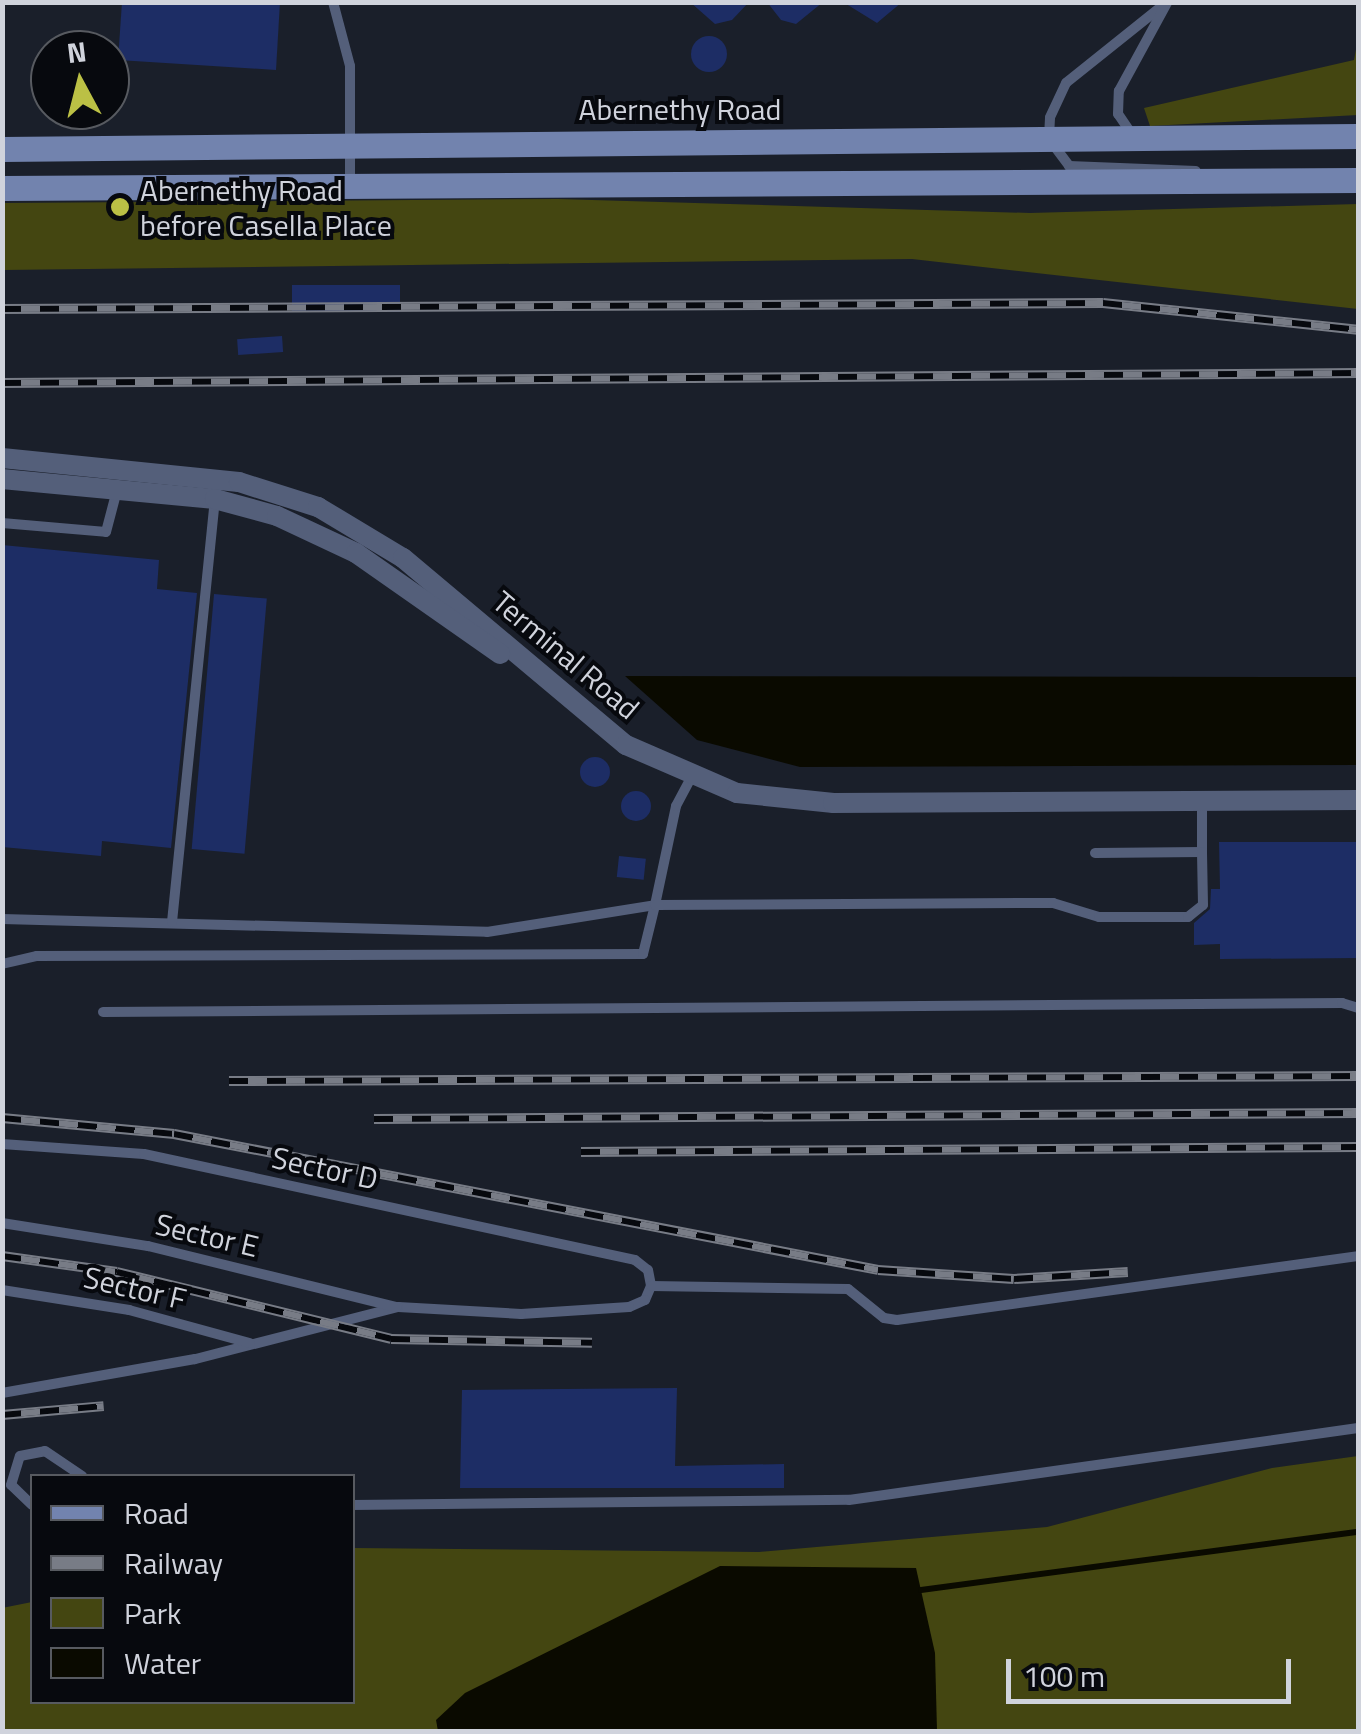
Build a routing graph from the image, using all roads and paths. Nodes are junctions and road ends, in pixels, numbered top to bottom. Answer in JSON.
{"nodes":[{"id":1,"x":333,"y":2,"type":"edge"},
{"id":2,"x":1167,"y":2,"type":"edge"},
{"id":3,"x":1357,"y":136,"type":"edge"},
{"id":4,"x":1049,"y":139,"type":"junction"},
{"id":5,"x":1153,"y":140,"type":"junction"},
{"id":6,"x":350,"y":144,"type":"junction"},
{"id":7,"x":2,"y":150,"type":"edge"},
{"id":8,"x":1358,"y":180,"type":"edge"},
{"id":9,"x":1255,"y":183,"type":"junction"},
{"id":10,"x":350,"y":185,"type":"junction"},
{"id":11,"x":2,"y":188,"type":"edge"},
{"id":12,"x":2,"y":458,"type":"edge"},
{"id":13,"x":2,"y":478,"type":"edge"},
{"id":14,"x":117,"y":489,"type":"junction"},
{"id":15,"x":215,"y":500,"type":"junction"},
{"id":16,"x":2,"y":523,"type":"edge"},
{"id":17,"x":595,"y":722,"type":"junction"},
{"id":18,"x":690,"y":778,"type":"junction"},
{"id":19,"x":1202,"y":800,"type":"junction"},
{"id":20,"x":1358,"y":800,"type":"edge"},
{"id":21,"x":1202,"y":852,"type":"junction"},
{"id":22,"x":1095,"y":853,"type":"dead end"},
{"id":23,"x":655,"y":905,"type":"junction"},
{"id":24,"x":2,"y":919,"type":"edge"},
{"id":25,"x":172,"y":922,"type":"junction"},
{"id":26,"x":2,"y":964,"type":"edge"},
{"id":27,"x":1358,"y":1008,"type":"edge"},
{"id":28,"x":103,"y":1012,"type":"dead end"},
{"id":29,"x":2,"y":1144,"type":"edge"},
{"id":30,"x":2,"y":1224,"type":"edge"},
{"id":31,"x":1358,"y":1256,"type":"edge"},
{"id":32,"x":652,"y":1286,"type":"junction"},
{"id":33,"x":2,"y":1290,"type":"edge"},
{"id":34,"x":398,"y":1308,"type":"junction"},
{"id":35,"x":254,"y":1344,"type":"junction"},
{"id":36,"x":6,"y":1390,"type":"edge"},
{"id":37,"x":1358,"y":1428,"type":"edge"},
{"id":38,"x":79,"y":1474,"type":"edge"},
{"id":39,"x":30,"y":1503,"type":"edge"},
{"id":40,"x":355,"y":1504,"type":"edge"}],
"edges":[{"from":1,"to":6,"type":"lane"},
{"from":2,"to":4,"type":"lane"},
{"from":2,"to":5,"type":"lane"},
{"from":3,"to":5,"type":"main road","name":"Abernethy Road"},
{"from":4,"to":5,"type":"main road","name":"Abernethy Road"},
{"from":4,"to":6,"type":"main road","name":"Abernethy Road"},
{"from":4,"to":9,"type":"lane"},
{"from":6,"to":7,"type":"main road","name":"Abernethy Road"},
{"from":6,"to":10,"type":"lane"},
{"from":8,"to":9,"type":"main road"},
{"from":9,"to":10,"type":"main road"},
{"from":10,"to":11,"type":"main road"},
{"from":12,"to":17,"type":"street","name":"Terminal Road"},
{"from":13,"to":14,"type":"street"},
{"from":14,"to":15,"type":"street"},
{"from":14,"to":16,"type":"lane"},
{"from":15,"to":17,"type":"street"},
{"from":15,"to":25,"type":"lane"},
{"from":17,"to":18,"type":"street","name":"Terminal Road"},
{"from":18,"to":19,"type":"street","name":"Terminal Road"},
{"from":18,"to":23,"type":"lane"},
{"from":19,"to":20,"type":"street","name":"Terminal Road"},
{"from":19,"to":21,"type":"lane"},
{"from":21,"to":22,"type":"lane"},
{"from":21,"to":23,"type":"lane"},
{"from":23,"to":25,"type":"lane"},
{"from":23,"to":26,"type":"lane"},
{"from":24,"to":25,"type":"lane"},
{"from":27,"to":28,"type":"lane"},
{"from":29,"to":32,"type":"lane","name":"Sector D"},
{"from":30,"to":34,"type":"lane","name":"Sector E"},
{"from":31,"to":32,"type":"lane"},
{"from":32,"to":34,"type":"lane"},
{"from":33,"to":35,"type":"lane","name":"Sector F"},
{"from":34,"to":35,"type":"lane"},
{"from":35,"to":36,"type":"lane"},
{"from":37,"to":40,"type":"lane"},
{"from":38,"to":39,"type":"lane"}]}
